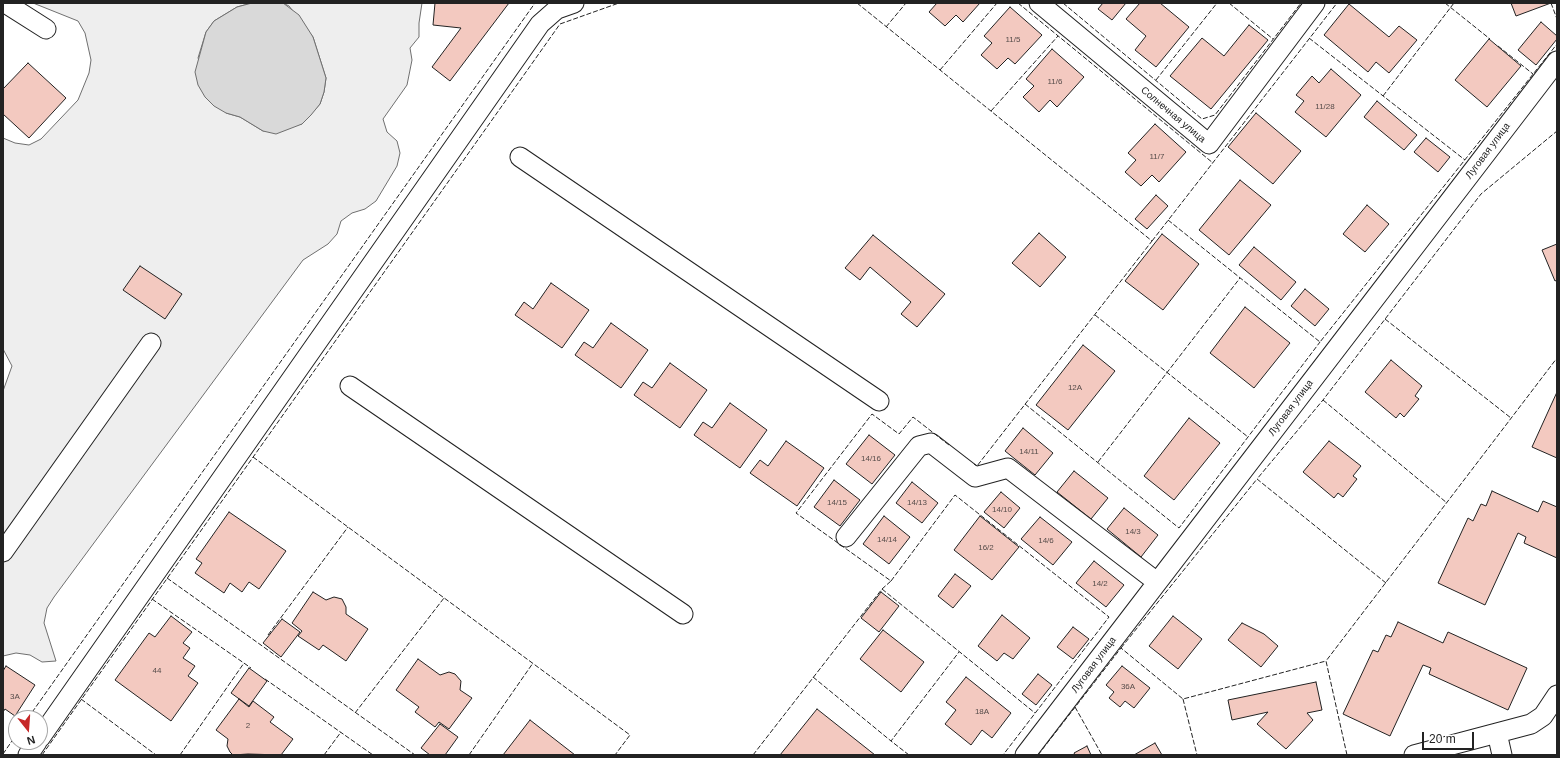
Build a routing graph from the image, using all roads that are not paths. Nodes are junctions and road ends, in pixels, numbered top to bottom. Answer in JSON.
{"nodes":[{"id":1,"x":5,"y":3,"type":"edge"},
{"id":2,"x":574,"y":3,"type":"edge"},
{"id":3,"x":1039,"y":3,"type":"edge"},
{"id":4,"x":1315,"y":3,"type":"edge"},
{"id":5,"x":46,"y":29,"type":"dead end"},
{"id":6,"x":1557,"y":61,"type":"edge"},
{"id":7,"x":520,"y":157,"type":"dead end"},
{"id":8,"x":151,"y":343,"type":"dead end"},
{"id":9,"x":350,"y":386,"type":"dead end"},
{"id":10,"x":879,"y":401,"type":"dead end"},
{"id":11,"x":846,"y":538,"type":"dead end"},
{"id":12,"x":3,"y":552,"type":"edge"},
{"id":13,"x":1157,"y":582,"type":"junction"},
{"id":14,"x":684,"y":614,"type":"dead end"},
{"id":15,"x":1557,"y":695,"type":"edge"},
{"id":16,"x":48,"y":727,"type":"edge"},
{"id":17,"x":1496,"y":733,"type":"junction"},
{"id":18,"x":1025,"y":755,"type":"edge"},
{"id":19,"x":1414,"y":755,"type":"edge"},
{"id":20,"x":1502,"y":755,"type":"edge"}],
"edges":[{"from":1,"to":5,"type":"street"},
{"from":2,"to":16,"type":"street"},
{"from":3,"to":4,"type":"street","name":"Солнечная улица"},
{"from":6,"to":13,"type":"street","name":"Луговая улица"},
{"from":7,"to":10,"type":"street"},
{"from":8,"to":12,"type":"street"},
{"from":9,"to":14,"type":"street"},
{"from":11,"to":13,"type":"street"},
{"from":13,"to":18,"type":"street","name":"Луговая улица"},
{"from":15,"to":17,"type":"street"},
{"from":17,"to":19,"type":"street"},
{"from":17,"to":20,"type":"street"}]}
